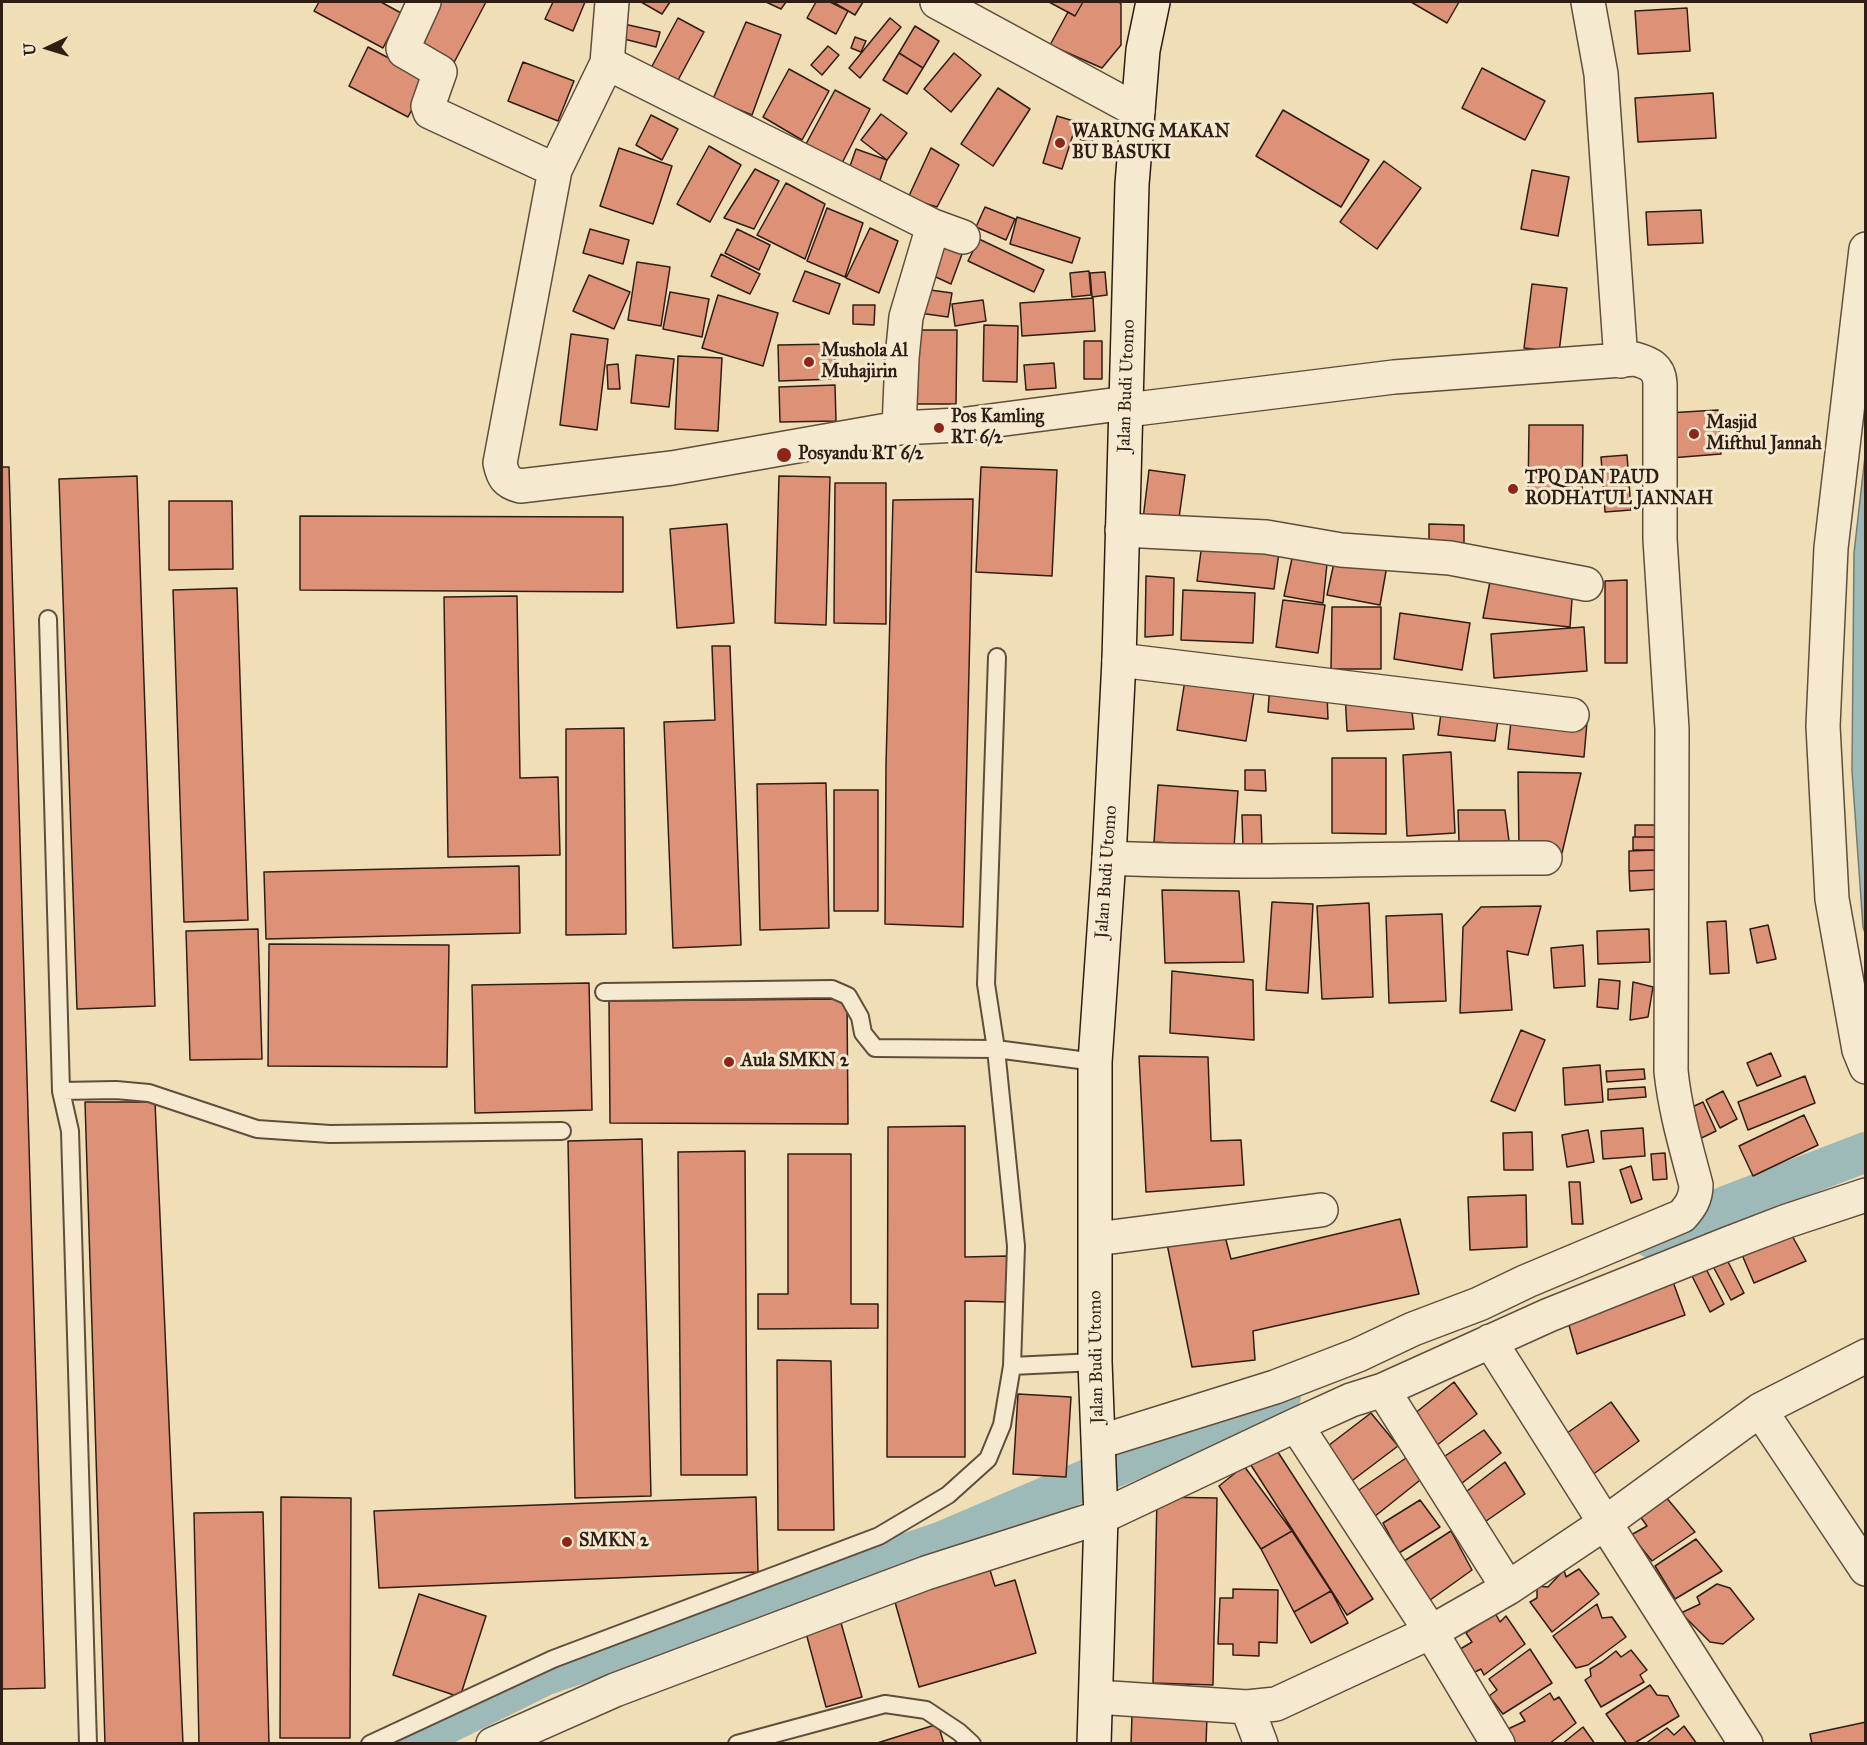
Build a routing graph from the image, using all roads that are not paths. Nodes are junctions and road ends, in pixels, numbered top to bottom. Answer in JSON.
{"nodes":[{"id":1,"x":424,"y":2,"type":"edge"},
{"id":2,"x":612,"y":2,"type":"edge"},
{"id":3,"x":937,"y":2,"type":"edge"},
{"id":4,"x":1153,"y":2,"type":"edge"},
{"id":5,"x":1588,"y":2,"type":"edge"},
{"id":6,"x":607,"y":63,"type":"junction"},
{"id":7,"x":1138,"y":111,"type":"junction"},
{"id":8,"x":555,"y":170,"type":"junction"},
{"id":9,"x":933,"y":226,"type":"junction"},
{"id":10,"x":963,"y":237,"type":"dead end"},
{"id":11,"x":1866,"y":249,"type":"edge"},
{"id":12,"x":1621,"y":361,"type":"junction"},
{"id":13,"x":1127,"y":406,"type":"junction"},
{"id":14,"x":899,"y":428,"type":"junction"},
{"id":15,"x":1122,"y":530,"type":"junction"},
{"id":16,"x":1586,"y":584,"type":"dead end"},
{"id":17,"x":48,"y":619,"type":"dead end"},
{"id":18,"x":998,"y":657,"type":"dead end"},
{"id":19,"x":1119,"y":660,"type":"junction"},
{"id":20,"x":1572,"y":716,"type":"dead end"},
{"id":21,"x":1109,"y":858,"type":"junction"},
{"id":22,"x":1545,"y":858,"type":"dead end"},
{"id":23,"x":604,"y":992,"type":"dead end"},
{"id":24,"x":996,"y":1049,"type":"junction"},
{"id":25,"x":1095,"y":1062,"type":"junction"},
{"id":26,"x":1866,"y":1067,"type":"edge"},
{"id":27,"x":61,"y":1091,"type":"junction"},
{"id":28,"x":562,"y":1131,"type":"dead end"},
{"id":29,"x":1866,"y":1195,"type":"edge"},
{"id":30,"x":1321,"y":1210,"type":"dead end"},
{"id":31,"x":1096,"y":1239,"type":"junction"},
{"id":32,"x":1490,"y":1341,"type":"junction"},
{"id":33,"x":1866,"y":1356,"type":"edge"},
{"id":34,"x":1095,"y":1362,"type":"junction"},
{"id":35,"x":1012,"y":1366,"type":"junction"},
{"id":36,"x":1383,"y":1390,"type":"junction"},
{"id":37,"x":1760,"y":1410,"type":"junction"},
{"id":38,"x":1296,"y":1425,"type":"junction"},
{"id":39,"x":1099,"y":1448,"type":"junction"},
{"id":40,"x":1100,"y":1508,"type":"junction"},
{"id":41,"x":1605,"y":1523,"type":"junction"},
{"id":42,"x":1866,"y":1569,"type":"edge"},
{"id":43,"x":1508,"y":1588,"type":"junction"},
{"id":44,"x":1431,"y":1632,"type":"junction"},
{"id":45,"x":1096,"y":1697,"type":"junction"},
{"id":46,"x":1247,"y":1707,"type":"junction"},
{"id":47,"x":88,"y":1743,"type":"edge"},
{"id":48,"x":370,"y":1743,"type":"edge"},
{"id":49,"x":493,"y":1743,"type":"edge"},
{"id":50,"x":736,"y":1743,"type":"edge"},
{"id":51,"x":972,"y":1743,"type":"edge"},
{"id":52,"x":1094,"y":1743,"type":"edge"},
{"id":53,"x":1261,"y":1743,"type":"edge"},
{"id":54,"x":1498,"y":1743,"type":"edge"},
{"id":55,"x":1746,"y":1743,"type":"edge"}],
"edges":[{"from":1,"to":8,"type":"street"},
{"from":2,"to":6,"type":"street"},
{"from":3,"to":7,"type":"street"},
{"from":4,"to":7,"type":"street","name":"Jalan Budi Utomo"},
{"from":5,"to":12,"type":"street"},
{"from":6,"to":8,"type":"street"},
{"from":6,"to":9,"type":"street"},
{"from":7,"to":13,"type":"street","name":"Jalan Budi Utomo"},
{"from":8,"to":14,"type":"street"},
{"from":9,"to":10,"type":"street"},
{"from":9,"to":14,"type":"street"},
{"from":11,"to":26,"type":"street"},
{"from":12,"to":13,"type":"street"},
{"from":12,"to":39,"type":"street"},
{"from":13,"to":14,"type":"street"},
{"from":13,"to":15,"type":"street","name":"Jalan Budi Utomo"},
{"from":15,"to":16,"type":"street"},
{"from":15,"to":19,"type":"street","name":"Jalan Budi Utomo"},
{"from":17,"to":27,"type":"lane"},
{"from":18,"to":24,"type":"lane"},
{"from":19,"to":20,"type":"street"},
{"from":19,"to":21,"type":"street","name":"Jalan Budi Utomo"},
{"from":21,"to":22,"type":"street"},
{"from":21,"to":25,"type":"street","name":"Jalan Budi Utomo"},
{"from":23,"to":24,"type":"lane"},
{"from":24,"to":25,"type":"lane"},
{"from":24,"to":35,"type":"lane"},
{"from":25,"to":31,"type":"street","name":"Jalan Budi Utomo"},
{"from":27,"to":28,"type":"lane"},
{"from":27,"to":47,"type":"lane"},
{"from":29,"to":32,"type":"street"},
{"from":30,"to":31,"type":"street"},
{"from":31,"to":34,"type":"street","name":"Jalan Budi Utomo"},
{"from":32,"to":36,"type":"street"},
{"from":32,"to":41,"type":"street"},
{"from":33,"to":37,"type":"street"},
{"from":34,"to":35,"type":"lane"},
{"from":34,"to":39,"type":"street","name":"Jalan Budi Utomo"},
{"from":35,"to":48,"type":"lane"},
{"from":36,"to":38,"type":"street"},
{"from":36,"to":43,"type":"street"},
{"from":37,"to":41,"type":"street"},
{"from":37,"to":42,"type":"street"},
{"from":38,"to":40,"type":"street"},
{"from":38,"to":44,"type":"street"},
{"from":39,"to":40,"type":"street","name":"Jalan Budi Utomo"},
{"from":40,"to":45,"type":"street","name":"Jalan Budi Utomo"},
{"from":40,"to":49,"type":"street"},
{"from":41,"to":43,"type":"street"},
{"from":41,"to":55,"type":"street"},
{"from":43,"to":44,"type":"street"},
{"from":44,"to":46,"type":"street"},
{"from":44,"to":54,"type":"street"},
{"from":45,"to":46,"type":"street"},
{"from":45,"to":52,"type":"street","name":"Jalan Budi Utomo"},
{"from":46,"to":53,"type":"street"},
{"from":50,"to":51,"type":"lane"}]}
